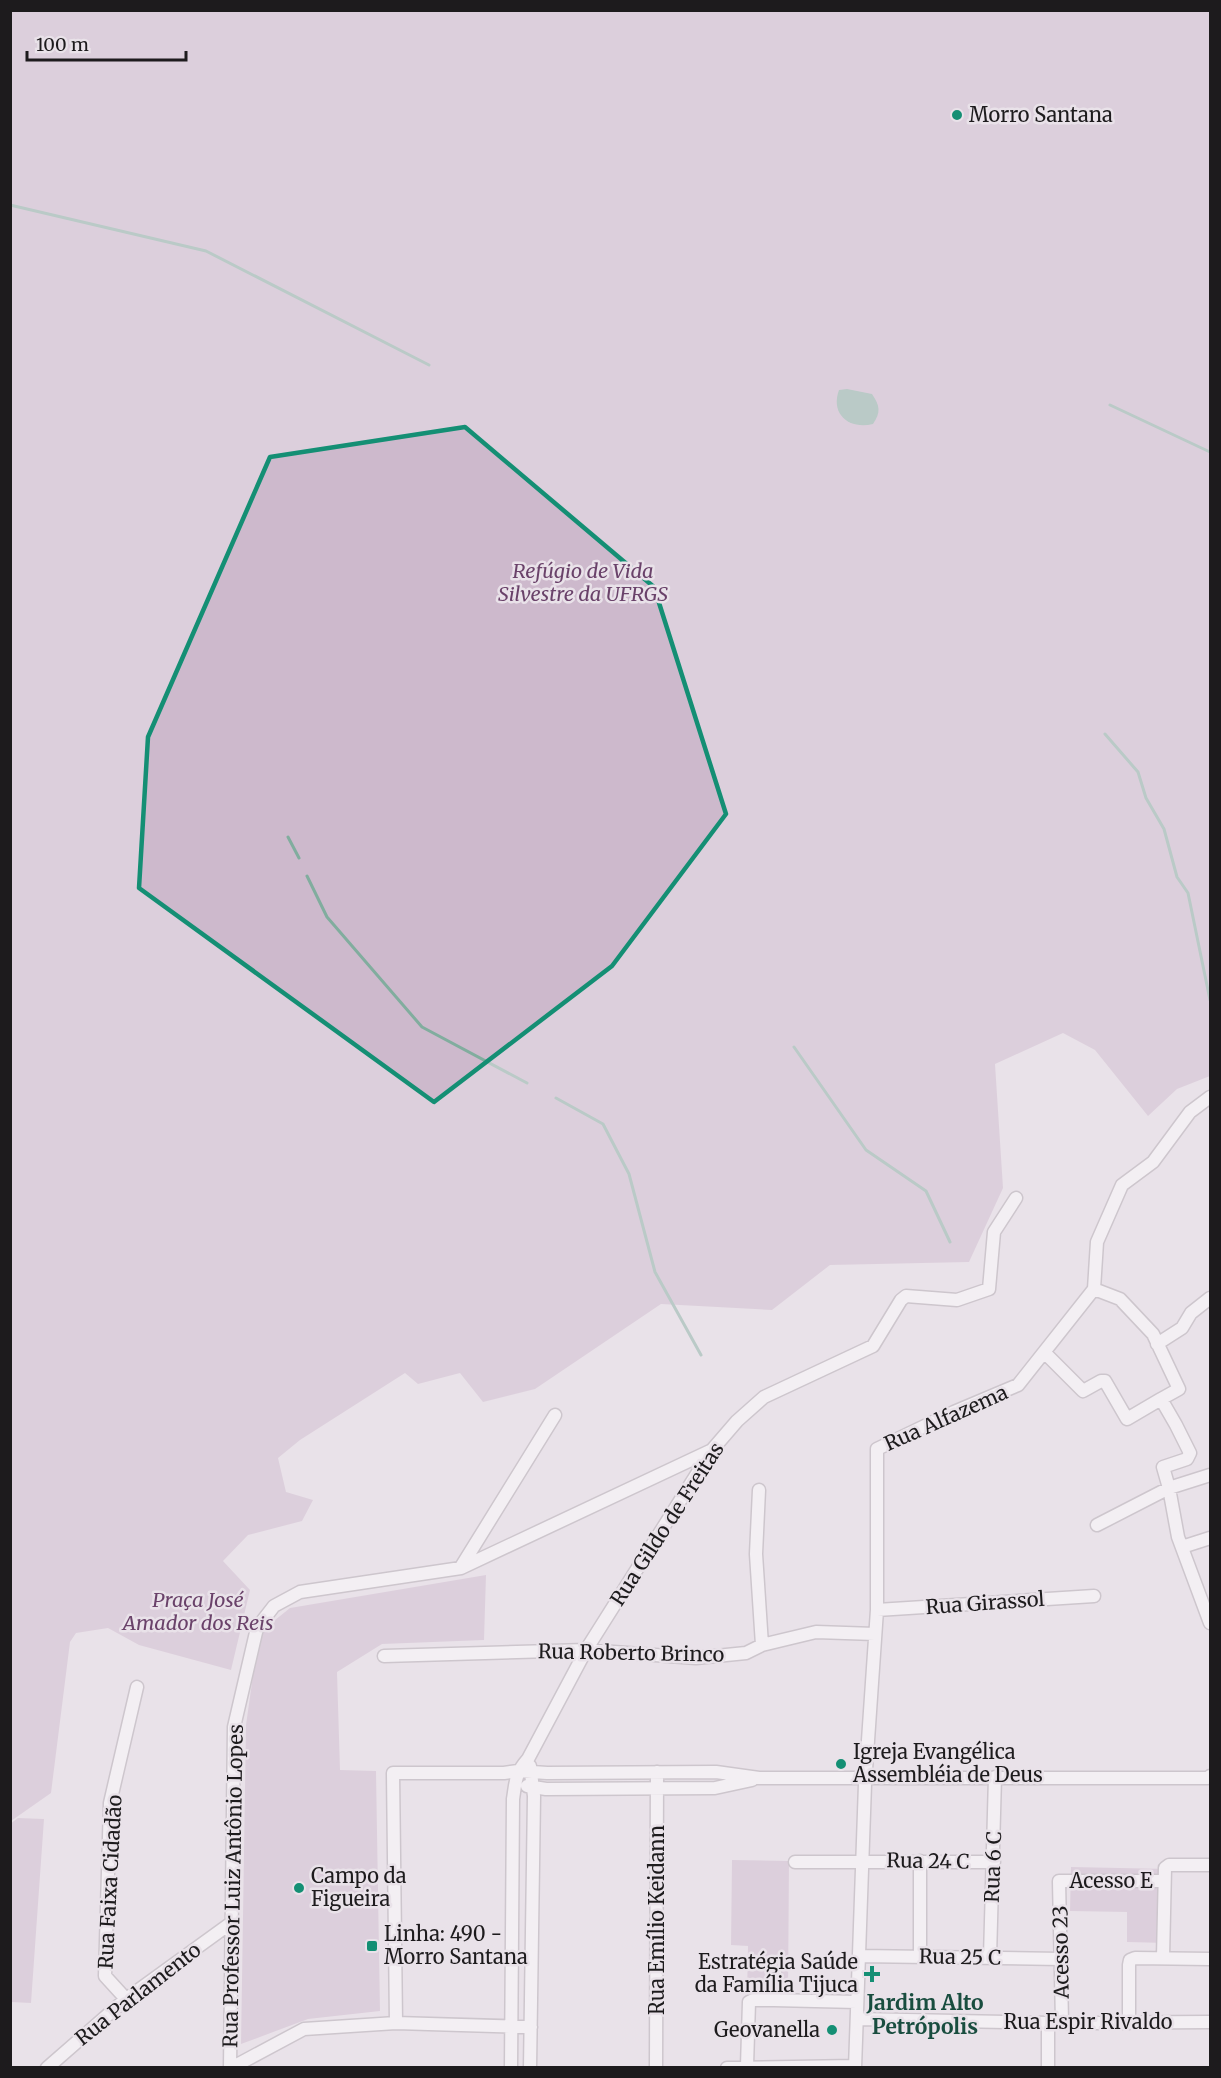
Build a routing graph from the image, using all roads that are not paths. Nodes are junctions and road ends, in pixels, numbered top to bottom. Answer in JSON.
{"nodes":[{"id":1,"x":1210,"y":1097,"type":"edge"},
{"id":2,"x":1016,"y":1198,"type":"dead end"},
{"id":3,"x":1094,"y":1289,"type":"junction"},
{"id":4,"x":1210,"y":1298,"type":"edge"},
{"id":5,"x":1157,"y":1344,"type":"junction"},
{"id":6,"x":1044,"y":1352,"type":"junction"},
{"id":7,"x":1161,"y":1399,"type":"junction"},
{"id":8,"x":555,"y":1415,"type":"dead end"},
{"id":9,"x":712,"y":1450,"type":"junction"},
{"id":10,"x":1210,"y":1475,"type":"edge"},
{"id":11,"x":1169,"y":1488,"type":"junction"},
{"id":12,"x":759,"y":1490,"type":"dead end"},
{"id":13,"x":1097,"y":1524,"type":"dead end"},
{"id":14,"x":1210,"y":1538,"type":"edge"},
{"id":15,"x":1182,"y":1547,"type":"junction"},
{"id":16,"x":461,"y":1568,"type":"junction"},
{"id":17,"x":1094,"y":1596,"type":"dead end"},
{"id":18,"x":877,"y":1610,"type":"junction"},
{"id":19,"x":1210,"y":1623,"type":"edge"},
{"id":20,"x":875,"y":1634,"type":"junction"},
{"id":21,"x":762,"y":1645,"type":"junction"},
{"id":22,"x":586,"y":1650,"type":"junction"},
{"id":23,"x":384,"y":1656,"type":"dead end"},
{"id":24,"x":137,"y":1687,"type":"dead end"},
{"id":25,"x":528,"y":1759,"type":"junction"},
{"id":26,"x":532,"y":1772,"type":"junction"},
{"id":27,"x":657,"y":1772,"type":"junction"},
{"id":28,"x":517,"y":1777,"type":"junction"},
{"id":29,"x":759,"y":1778,"type":"junction"},
{"id":30,"x":866,"y":1778,"type":"junction"},
{"id":31,"x":995,"y":1778,"type":"junction"},
{"id":32,"x":1210,"y":1779,"type":"edge"},
{"id":33,"x":533,"y":1787,"type":"junction"},
{"id":34,"x":657,"y":1788,"type":"junction"},
{"id":35,"x":862,"y":1861,"type":"junction"},
{"id":36,"x":920,"y":1861,"type":"junction"},
{"id":37,"x":795,"y":1862,"type":"dead end"},
{"id":38,"x":994,"y":1862,"type":"junction"},
{"id":39,"x":1210,"y":1865,"type":"edge"},
{"id":40,"x":1059,"y":1881,"type":"joint"},
{"id":41,"x":1164,"y":1881,"type":"junction"},
{"id":42,"x":533,"y":1901,"type":"junction"},
{"id":43,"x":511,"y":1903,"type":"junction"},
{"id":44,"x":231,"y":1923,"type":"junction"},
{"id":45,"x":860,"y":1956,"type":"junction"},
{"id":46,"x":920,"y":1957,"type":"junction"},
{"id":47,"x":1163,"y":1957,"type":"junction"},
{"id":48,"x":990,"y":1958,"type":"junction"},
{"id":49,"x":1060,"y":1959,"type":"junction"},
{"id":50,"x":1210,"y":1959,"type":"edge"},
{"id":51,"x":775,"y":1973,"type":"dead end"},
{"id":52,"x":126,"y":1999,"type":"junction"},
{"id":53,"x":774,"y":2000,"type":"junction"},
{"id":54,"x":857,"y":2002,"type":"junction"},
{"id":55,"x":857,"y":2019,"type":"junction"},
{"id":56,"x":1048,"y":2022,"type":"junction"},
{"id":57,"x":1062,"y":2022,"type":"junction"},
{"id":58,"x":1210,"y":2022,"type":"edge"},
{"id":59,"x":396,"y":2023,"type":"junction"},
{"id":60,"x":1129,"y":2023,"type":"junction"},
{"id":61,"x":512,"y":2027,"type":"junction"},
{"id":62,"x":531,"y":2027,"type":"junction"},
{"id":63,"x":747,"y":2066,"type":"edge"},
{"id":64,"x":47,"y":2067,"type":"edge"},
{"id":65,"x":230,"y":2067,"type":"edge"},
{"id":66,"x":511,"y":2067,"type":"edge"},
{"id":67,"x":530,"y":2067,"type":"edge"},
{"id":68,"x":656,"y":2067,"type":"edge"},
{"id":69,"x":726,"y":2067,"type":"edge"},
{"id":70,"x":788,"y":2067,"type":"edge"},
{"id":71,"x":855,"y":2067,"type":"edge"},
{"id":72,"x":1048,"y":2067,"type":"edge"}],
"edges":[{"from":1,"to":3,"type":"street"},
{"from":2,"to":9,"type":"street","name":"Rua Gildo de Freitas"},
{"from":3,"to":5,"type":"street"},
{"from":3,"to":6,"type":"street","name":"Rua Alfazema"},
{"from":4,"to":5,"type":"street"},
{"from":5,"to":7,"type":"street"},
{"from":6,"to":7,"type":"street"},
{"from":6,"to":18,"type":"street","name":"Rua Alfazema"},
{"from":7,"to":11,"type":"street"},
{"from":8,"to":16,"type":"street"},
{"from":9,"to":16,"type":"street","name":"Rua Professor Luiz Antônio Lopes"},
{"from":9,"to":22,"type":"street","name":"Rua Gildo de Freitas"},
{"from":10,"to":11,"type":"street"},
{"from":11,"to":13,"type":"street"},
{"from":11,"to":15,"type":"street"},
{"from":12,"to":21,"type":"street"},
{"from":14,"to":15,"type":"street"},
{"from":15,"to":19,"type":"street"},
{"from":16,"to":44,"type":"street","name":"Rua Professor Luiz Antônio Lopes"},
{"from":17,"to":18,"type":"street","name":"Rua Girassol"},
{"from":18,"to":20,"type":"street"},
{"from":20,"to":21,"type":"street","name":"Rua Roberto Brinco"},
{"from":20,"to":30,"type":"street"},
{"from":21,"to":22,"type":"street","name":"Rua Roberto Brinco"},
{"from":22,"to":23,"type":"street","name":"Rua Roberto Brinco"},
{"from":22,"to":25,"type":"street","name":"Rua Gildo de Freitas"},
{"from":24,"to":52,"type":"street","name":"Rua Faixa Cidadão"},
{"from":25,"to":26,"type":"street"},
{"from":25,"to":28,"type":"street","name":"Rua Gildo de Freitas"},
{"from":26,"to":27,"type":"street"},
{"from":26,"to":28,"type":"street"},
{"from":26,"to":33,"type":"street"},
{"from":27,"to":29,"type":"street"},
{"from":27,"to":34,"type":"street","name":"Rua Emílio Keidann"},
{"from":28,"to":33,"type":"street"},
{"from":28,"to":43,"type":"street"},
{"from":28,"to":59,"type":"street"},
{"from":29,"to":30,"type":"street"},
{"from":29,"to":34,"type":"street"},
{"from":30,"to":31,"type":"street"},
{"from":30,"to":35,"type":"street"},
{"from":31,"to":32,"type":"street"},
{"from":31,"to":38,"type":"street","name":"Rua 6 C"},
{"from":33,"to":34,"type":"street"},
{"from":33,"to":42,"type":"street"},
{"from":34,"to":68,"type":"street","name":"Rua Emílio Keidann"},
{"from":35,"to":36,"type":"street","name":"Rua 24 C"},
{"from":35,"to":37,"type":"street","name":"Rua 24 C"},
{"from":35,"to":45,"type":"street"},
{"from":36,"to":38,"type":"street","name":"Rua 24 C"},
{"from":36,"to":46,"type":"street"},
{"from":38,"to":48,"type":"street","name":"Rua 6 C"},
{"from":39,"to":41,"type":"street"},
{"from":40,"to":41,"type":"street","name":"Acesso E"},
{"from":40,"to":49,"type":"street","name":"Acesso 23"},
{"from":41,"to":47,"type":"street"},
{"from":42,"to":43,"type":"street"},
{"from":42,"to":62,"type":"street"},
{"from":43,"to":61,"type":"street"},
{"from":44,"to":52,"type":"street","name":"Rua Parlamento"},
{"from":44,"to":65,"type":"street","name":"Rua Professor Luiz Antônio Lopes"},
{"from":45,"to":46,"type":"street","name":"Rua 25 C"},
{"from":45,"to":54,"type":"street"},
{"from":46,"to":48,"type":"street","name":"Rua 25 C"},
{"from":47,"to":50,"type":"street"},
{"from":47,"to":60,"type":"street"},
{"from":48,"to":49,"type":"street","name":"Rua 25 C"},
{"from":49,"to":57,"type":"street","name":"Acesso 23"},
{"from":51,"to":53,"type":"street"},
{"from":52,"to":64,"type":"street","name":"Rua Parlamento"},
{"from":53,"to":54,"type":"street"},
{"from":53,"to":63,"type":"street"},
{"from":54,"to":55,"type":"street"},
{"from":55,"to":56,"type":"street","name":"Rua Espir Rivaldo"},
{"from":55,"to":71,"type":"street"},
{"from":56,"to":57,"type":"street","name":"Rua Espir Rivaldo"},
{"from":56,"to":72,"type":"street"},
{"from":57,"to":60,"type":"street","name":"Rua Espir Rivaldo"},
{"from":58,"to":60,"type":"street","name":"Rua Espir Rivaldo"},
{"from":59,"to":61,"type":"street"},
{"from":59,"to":65,"type":"street"},
{"from":61,"to":62,"type":"street"},
{"from":61,"to":66,"type":"street"},
{"from":62,"to":67,"type":"street"},
{"from":63,"to":69,"type":"street"},
{"from":63,"to":70,"type":"street"},
{"from":70,"to":71,"type":"street"}]}
